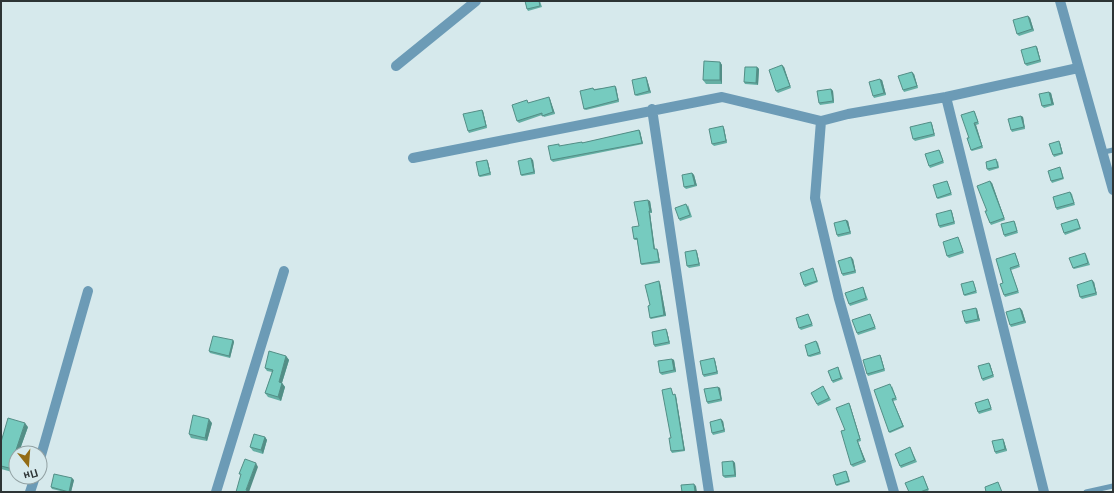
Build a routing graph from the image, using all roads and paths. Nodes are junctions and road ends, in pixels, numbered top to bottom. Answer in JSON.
{"nodes":[{"id":1,"x":476,"y":1,"type":"edge"},
{"id":2,"x":1060,"y":1,"type":"edge"},
{"id":3,"x":396,"y":66,"type":"dead end"},
{"id":4,"x":1078,"y":68,"type":"junction"},
{"id":5,"x":946,"y":97,"type":"junction"},
{"id":6,"x":652,"y":109,"type":"junction"},
{"id":7,"x":821,"y":121,"type":"junction"},
{"id":8,"x":1108,"y":151,"type":"edge"},
{"id":9,"x":413,"y":158,"type":"dead end"},
{"id":10,"x":1113,"y":190,"type":"edge"},
{"id":11,"x":284,"y":272,"type":"dead end"},
{"id":12,"x":88,"y":291,"type":"dead end"},
{"id":13,"x":44,"y":445,"type":"edge"},
{"id":14,"x":1113,"y":486,"type":"edge"},
{"id":15,"x":216,"y":492,"type":"edge"},
{"id":16,"x":709,"y":492,"type":"edge"},
{"id":17,"x":894,"y":492,"type":"edge"},
{"id":18,"x":1044,"y":492,"type":"edge"},
{"id":19,"x":1086,"y":492,"type":"edge"}],
"edges":[{"from":1,"to":3,"type":"street"},
{"from":2,"to":4,"type":"street"},
{"from":4,"to":5,"type":"street"},
{"from":4,"to":8,"type":"street"},
{"from":5,"to":7,"type":"street"},
{"from":5,"to":18,"type":"street"},
{"from":6,"to":7,"type":"street"},
{"from":6,"to":9,"type":"street"},
{"from":6,"to":16,"type":"street"},
{"from":7,"to":17,"type":"street"},
{"from":8,"to":10,"type":"street"},
{"from":11,"to":15,"type":"street"},
{"from":12,"to":13,"type":"street"},
{"from":14,"to":19,"type":"lane"}]}
